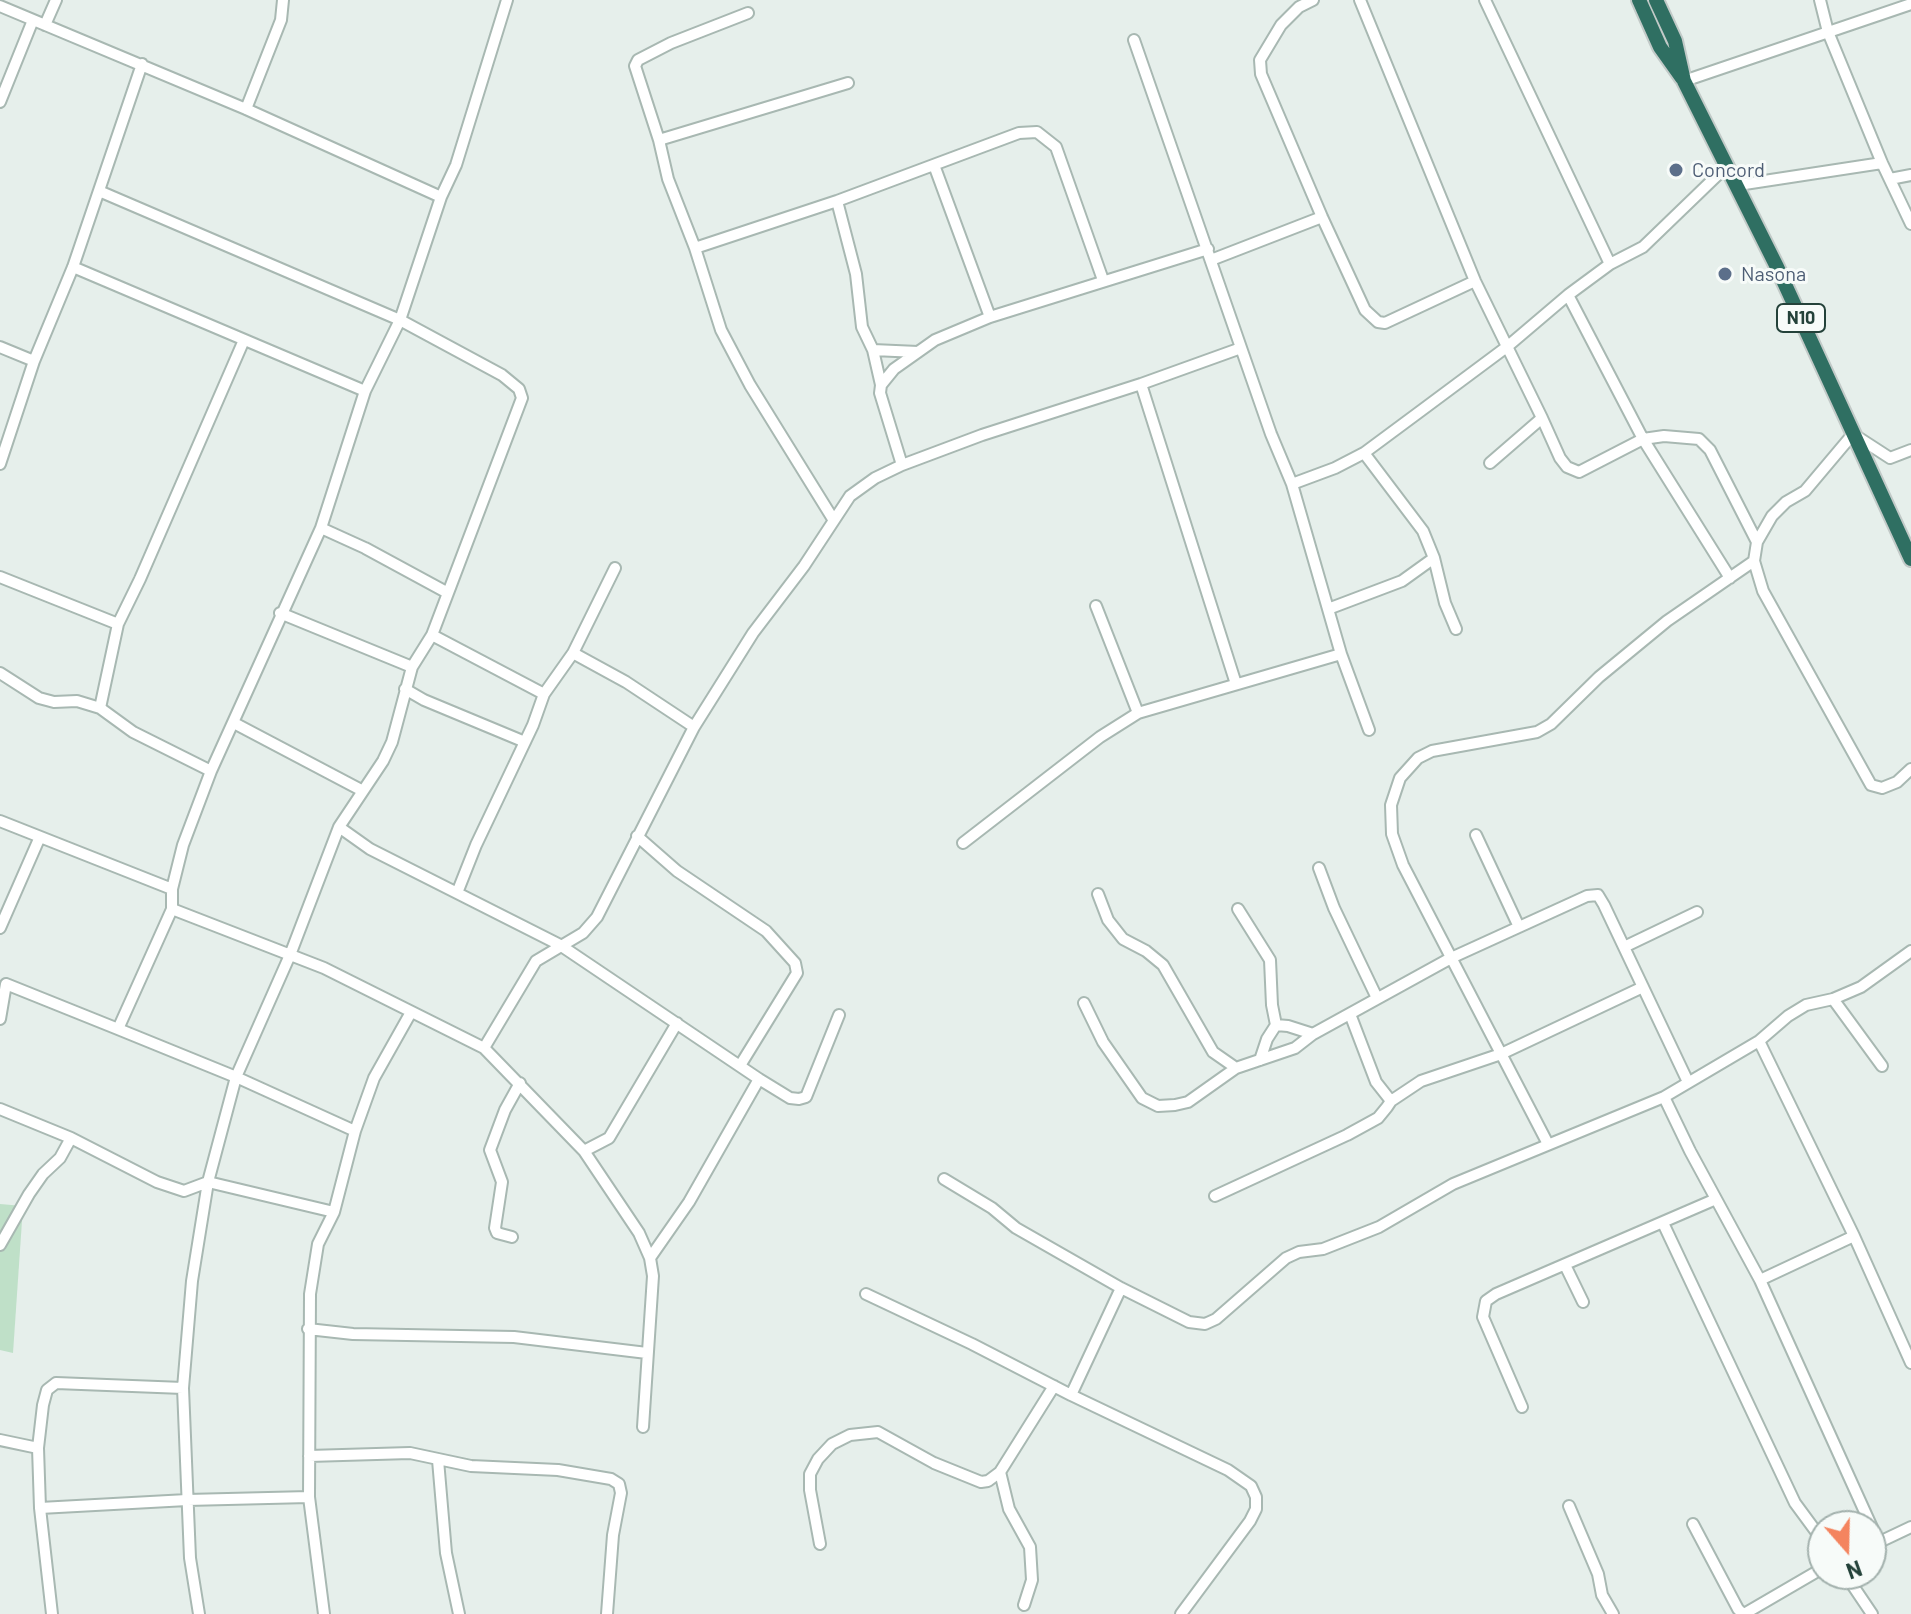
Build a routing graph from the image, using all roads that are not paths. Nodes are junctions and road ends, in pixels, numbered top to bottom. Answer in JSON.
{"nodes":[{"id":1,"x":56,"y":0,"type":"edge"},
{"id":2,"x":283,"y":0,"type":"edge"},
{"id":3,"x":507,"y":0,"type":"edge"},
{"id":4,"x":1313,"y":0,"type":"edge"},
{"id":5,"x":1360,"y":0,"type":"edge"},
{"id":6,"x":1485,"y":0,"type":"edge"},
{"id":7,"x":1639,"y":0,"type":"edge"},
{"id":8,"x":1656,"y":0,"type":"edge"},
{"id":9,"x":1820,"y":0,"type":"edge"},
{"id":10,"x":1911,"y":4,"type":"edge"},
{"id":11,"x":0,"y":6,"type":"edge"},
{"id":12,"x":748,"y":13,"type":"dead end"},
{"id":13,"x":33,"y":20,"type":"junction"},
{"id":14,"x":45,"y":25,"type":"junction"},
{"id":15,"x":1828,"y":32,"type":"junction"},
{"id":16,"x":1134,"y":40,"type":"dead end"},
{"id":17,"x":142,"y":64,"type":"junction"},
{"id":18,"x":1684,"y":81,"type":"junction"},
{"id":19,"x":848,"y":83,"type":"dead end"},
{"id":20,"x":0,"y":102,"type":"edge"},
{"id":21,"x":246,"y":109,"type":"junction"},
{"id":22,"x":659,"y":140,"type":"junction"},
{"id":23,"x":1882,"y":163,"type":"junction"},
{"id":24,"x":934,"y":165,"type":"junction"},
{"id":25,"x":1728,"y":165,"type":"junction"},
{"id":26,"x":1911,"y":175,"type":"edge"},
{"id":27,"x":1890,"y":179,"type":"junction"},
{"id":28,"x":1738,"y":185,"type":"junction"},
{"id":29,"x":99,"y":191,"type":"junction"},
{"id":30,"x":441,"y":197,"type":"junction"},
{"id":31,"x":837,"y":201,"type":"junction"},
{"id":32,"x":1322,"y":217,"type":"junction"},
{"id":33,"x":1911,"y":224,"type":"edge"},
{"id":34,"x":695,"y":248,"type":"junction"},
{"id":35,"x":1209,"y":255,"type":"junction"},
{"id":36,"x":1610,"y":264,"type":"junction"},
{"id":37,"x":73,"y":267,"type":"junction"},
{"id":38,"x":1103,"y":280,"type":"junction"},
{"id":39,"x":1475,"y":281,"type":"junction"},
{"id":40,"x":1568,"y":295,"type":"junction"},
{"id":41,"x":990,"y":317,"type":"junction"},
{"id":42,"x":400,"y":320,"type":"junction"},
{"id":43,"x":244,"y":340,"type":"junction"},
{"id":44,"x":1508,"y":346,"type":"junction"},
{"id":45,"x":0,"y":347,"type":"edge"},
{"id":46,"x":1241,"y":348,"type":"junction"},
{"id":47,"x":873,"y":350,"type":"junction"},
{"id":48,"x":918,"y":352,"type":"junction"},
{"id":49,"x":34,"y":361,"type":"junction"},
{"id":50,"x":1141,"y":384,"type":"junction"},
{"id":51,"x":881,"y":385,"type":"junction"},
{"id":52,"x":365,"y":391,"type":"junction"},
{"id":53,"x":1542,"y":418,"type":"junction"},
{"id":54,"x":1853,"y":434,"type":"junction"},
{"id":55,"x":1643,"y":439,"type":"junction"},
{"id":56,"x":1911,"y":450,"type":"edge"},
{"id":57,"x":1364,"y":453,"type":"junction"},
{"id":58,"x":1490,"y":463,"type":"dead end"},
{"id":59,"x":0,"y":464,"type":"edge"},
{"id":60,"x":902,"y":465,"type":"junction"},
{"id":61,"x":1292,"y":484,"type":"junction"},
{"id":62,"x":833,"y":519,"type":"junction"},
{"id":63,"x":321,"y":528,"type":"junction"},
{"id":64,"x":1757,"y":542,"type":"junction"},
{"id":65,"x":1434,"y":558,"type":"junction"},
{"id":66,"x":1911,"y":559,"type":"edge"},
{"id":67,"x":1754,"y":561,"type":"junction"},
{"id":68,"x":615,"y":568,"type":"dead end"},
{"id":69,"x":0,"y":577,"type":"edge"},
{"id":70,"x":1730,"y":578,"type":"junction"},
{"id":71,"x":448,"y":593,"type":"junction"},
{"id":72,"x":1096,"y":606,"type":"dead end"},
{"id":73,"x":1328,"y":609,"type":"junction"},
{"id":74,"x":280,"y":613,"type":"junction"},
{"id":75,"x":118,"y":624,"type":"junction"},
{"id":76,"x":1456,"y":629,"type":"dead end"},
{"id":77,"x":432,"y":635,"type":"junction"},
{"id":78,"x":573,"y":653,"type":"junction"},
{"id":79,"x":1341,"y":654,"type":"junction"},
{"id":80,"x":412,"y":667,"type":"junction"},
{"id":81,"x":0,"y":673,"type":"edge"},
{"id":82,"x":1236,"y":684,"type":"junction"},
{"id":83,"x":405,"y":689,"type":"junction"},
{"id":84,"x":544,"y":694,"type":"junction"},
{"id":85,"x":100,"y":708,"type":"junction"},
{"id":86,"x":1138,"y":713,"type":"junction"},
{"id":87,"x":234,"y":723,"type":"junction"},
{"id":88,"x":694,"y":727,"type":"junction"},
{"id":89,"x":1369,"y":730,"type":"dead end"},
{"id":90,"x":525,"y":742,"type":"junction"},
{"id":91,"x":1911,"y":769,"type":"edge"},
{"id":92,"x":211,"y":771,"type":"junction"},
{"id":93,"x":363,"y":791,"type":"junction"},
{"id":94,"x":0,"y":821,"type":"edge"},
{"id":95,"x":339,"y":827,"type":"junction"},
{"id":96,"x":1476,"y":835,"type":"dead end"},
{"id":97,"x":637,"y":836,"type":"junction"},
{"id":98,"x":39,"y":839,"type":"junction"},
{"id":99,"x":963,"y":843,"type":"dead end"},
{"id":100,"x":1319,"y":868,"type":"dead end"},
{"id":101,"x":172,"y":889,"type":"junction"},
{"id":102,"x":457,"y":893,"type":"junction"},
{"id":103,"x":1098,"y":894,"type":"dead end"},
{"id":104,"x":172,"y":909,"type":"junction"},
{"id":105,"x":1238,"y":909,"type":"dead end"},
{"id":106,"x":1697,"y":912,"type":"dead end"},
{"id":107,"x":1519,"y":927,"type":"junction"},
{"id":108,"x":0,"y":928,"type":"edge"},
{"id":109,"x":560,"y":945,"type":"junction"},
{"id":110,"x":1624,"y":947,"type":"junction"},
{"id":111,"x":1911,"y":951,"type":"edge"},
{"id":112,"x":290,"y":955,"type":"junction"},
{"id":113,"x":1451,"y":958,"type":"junction"},
{"id":114,"x":3,"y":982,"type":"edge"},
{"id":115,"x":1643,"y":987,"type":"junction"},
{"id":116,"x":1377,"y":998,"type":"junction"},
{"id":117,"x":1833,"y":999,"type":"junction"},
{"id":118,"x":1084,"y":1003,"type":"dead end"},
{"id":119,"x":410,"y":1014,"type":"junction"},
{"id":120,"x":1350,"y":1014,"type":"junction"},
{"id":121,"x":839,"y":1015,"type":"dead end"},
{"id":122,"x":0,"y":1019,"type":"edge"},
{"id":123,"x":677,"y":1023,"type":"junction"},
{"id":124,"x":1276,"y":1025,"type":"junction"},
{"id":125,"x":118,"y":1029,"type":"junction"},
{"id":126,"x":1313,"y":1034,"type":"junction"},
{"id":127,"x":1759,"y":1041,"type":"junction"},
{"id":128,"x":484,"y":1048,"type":"junction"},
{"id":129,"x":1501,"y":1054,"type":"junction"},
{"id":130,"x":1260,"y":1060,"type":"junction"},
{"id":131,"x":741,"y":1064,"type":"junction"},
{"id":132,"x":1882,"y":1066,"type":"dead end"},
{"id":133,"x":1236,"y":1068,"type":"junction"},
{"id":134,"x":236,"y":1077,"type":"junction"},
{"id":135,"x":759,"y":1079,"type":"junction"},
{"id":136,"x":1688,"y":1082,"type":"junction"},
{"id":137,"x":520,"y":1083,"type":"junction"},
{"id":138,"x":1664,"y":1097,"type":"junction"},
{"id":139,"x":1391,"y":1101,"type":"junction"},
{"id":140,"x":0,"y":1109,"type":"edge"},
{"id":141,"x":355,"y":1131,"type":"junction"},
{"id":142,"x":71,"y":1138,"type":"junction"},
{"id":143,"x":1548,"y":1144,"type":"junction"},
{"id":144,"x":584,"y":1151,"type":"junction"},
{"id":145,"x":944,"y":1179,"type":"dead end"},
{"id":146,"x":208,"y":1182,"type":"junction"},
{"id":147,"x":1215,"y":1196,"type":"dead end"},
{"id":148,"x":1716,"y":1199,"type":"junction"},
{"id":149,"x":334,"y":1212,"type":"junction"},
{"id":150,"x":1663,"y":1223,"type":"junction"},
{"id":151,"x":1854,"y":1236,"type":"junction"},
{"id":152,"x":512,"y":1237,"type":"dead end"},
{"id":153,"x":0,"y":1245,"type":"edge"},
{"id":154,"x":650,"y":1258,"type":"junction"},
{"id":155,"x":1565,"y":1265,"type":"junction"},
{"id":156,"x":1760,"y":1280,"type":"junction"},
{"id":157,"x":1121,"y":1288,"type":"junction"},
{"id":158,"x":866,"y":1294,"type":"dead end"},
{"id":159,"x":1583,"y":1302,"type":"dead end"},
{"id":160,"x":308,"y":1329,"type":"junction"},
{"id":161,"x":647,"y":1353,"type":"junction"},
{"id":162,"x":1911,"y":1363,"type":"edge"},
{"id":163,"x":1054,"y":1386,"type":"junction"},
{"id":164,"x":183,"y":1388,"type":"junction"},
{"id":165,"x":1071,"y":1395,"type":"junction"},
{"id":166,"x":1522,"y":1407,"type":"dead end"},
{"id":167,"x":643,"y":1427,"type":"dead end"},
{"id":168,"x":0,"y":1440,"type":"edge"},
{"id":169,"x":38,"y":1448,"type":"junction"},
{"id":170,"x":309,"y":1456,"type":"junction"},
{"id":171,"x":438,"y":1460,"type":"junction"},
{"id":172,"x":1000,"y":1472,"type":"junction"},
{"id":173,"x":309,"y":1497,"type":"junction"},
{"id":174,"x":187,"y":1500,"type":"junction"},
{"id":175,"x":1569,"y":1506,"type":"dead end"},
{"id":176,"x":40,"y":1508,"type":"junction"},
{"id":177,"x":1860,"y":1510,"type":"edge"},
{"id":178,"x":1807,"y":1519,"type":"edge"},
{"id":179,"x":1693,"y":1524,"type":"dead end"},
{"id":180,"x":1911,"y":1527,"type":"edge"},
{"id":181,"x":1887,"y":1538,"type":"edge"},
{"id":182,"x":820,"y":1544,"type":"dead end"},
{"id":183,"x":1807,"y":1577,"type":"edge"},
{"id":184,"x":1856,"y":1590,"type":"edge"},
{"id":185,"x":1024,"y":1605,"type":"dead end"},
{"id":186,"x":52,"y":1614,"type":"edge"},
{"id":187,"x":199,"y":1614,"type":"edge"},
{"id":188,"x":324,"y":1614,"type":"edge"},
{"id":189,"x":459,"y":1614,"type":"edge"},
{"id":190,"x":607,"y":1614,"type":"edge"},
{"id":191,"x":1181,"y":1614,"type":"edge"},
{"id":192,"x":1613,"y":1614,"type":"edge"},
{"id":193,"x":1744,"y":1614,"type":"edge"},
{"id":194,"x":1872,"y":1614,"type":"edge"}],
"edges":[{"from":1,"to":14,"type":"street"},
{"from":2,"to":21,"type":"street"},
{"from":3,"to":30,"type":"street"},
{"from":4,"to":32,"type":"street"},
{"from":5,"to":39,"type":"street"},
{"from":6,"to":36,"type":"street"},
{"from":7,"to":18,"type":"highway","number":"N10"},
{"from":8,"to":18,"type":"highway","number":"N10"},
{"from":9,"to":15,"type":"street"},
{"from":10,"to":15,"type":"street"},
{"from":11,"to":13,"type":"street"},
{"from":12,"to":22,"type":"street"},
{"from":13,"to":14,"type":"street"},
{"from":13,"to":20,"type":"street"},
{"from":14,"to":17,"type":"street"},
{"from":15,"to":18,"type":"street"},
{"from":15,"to":23,"type":"street"},
{"from":16,"to":35,"type":"street"},
{"from":17,"to":21,"type":"street"},
{"from":17,"to":29,"type":"street"},
{"from":18,"to":25,"type":"highway","number":"N10"},
{"from":19,"to":22,"type":"street"},
{"from":21,"to":30,"type":"street"},
{"from":22,"to":34,"type":"street"},
{"from":23,"to":27,"type":"street"},
{"from":23,"to":28,"type":"street"},
{"from":24,"to":31,"type":"street"},
{"from":24,"to":38,"type":"street"},
{"from":24,"to":41,"type":"street"},
{"from":25,"to":28,"type":"highway","number":"N10"},
{"from":25,"to":36,"type":"street"},
{"from":26,"to":27,"type":"street"},
{"from":27,"to":33,"type":"street"},
{"from":28,"to":54,"type":"highway","number":"N10"},
{"from":29,"to":37,"type":"street"},
{"from":29,"to":42,"type":"street"},
{"from":30,"to":42,"type":"street"},
{"from":31,"to":34,"type":"street"},
{"from":31,"to":47,"type":"street"},
{"from":32,"to":35,"type":"street"},
{"from":32,"to":39,"type":"street"},
{"from":34,"to":62,"type":"street"},
{"from":35,"to":38,"type":"street"},
{"from":35,"to":46,"type":"street"},
{"from":36,"to":40,"type":"street"},
{"from":37,"to":43,"type":"street"},
{"from":37,"to":49,"type":"street"},
{"from":38,"to":41,"type":"street"},
{"from":39,"to":44,"type":"street"},
{"from":40,"to":44,"type":"street"},
{"from":40,"to":55,"type":"street"},
{"from":41,"to":48,"type":"street"},
{"from":42,"to":52,"type":"street"},
{"from":42,"to":71,"type":"street"},
{"from":43,"to":52,"type":"street"},
{"from":43,"to":75,"type":"street"},
{"from":44,"to":53,"type":"street"},
{"from":44,"to":57,"type":"street"},
{"from":45,"to":49,"type":"street"},
{"from":46,"to":50,"type":"street"},
{"from":46,"to":61,"type":"street"},
{"from":47,"to":48,"type":"street"},
{"from":47,"to":51,"type":"street"},
{"from":48,"to":51,"type":"street"},
{"from":49,"to":59,"type":"street"},
{"from":50,"to":60,"type":"street"},
{"from":50,"to":82,"type":"street"},
{"from":51,"to":60,"type":"street"},
{"from":52,"to":63,"type":"street"},
{"from":53,"to":55,"type":"street"},
{"from":53,"to":58,"type":"street"},
{"from":54,"to":56,"type":"street"},
{"from":54,"to":64,"type":"street"},
{"from":54,"to":66,"type":"highway","number":"N10"},
{"from":55,"to":64,"type":"street"},
{"from":55,"to":70,"type":"street"},
{"from":57,"to":61,"type":"street"},
{"from":57,"to":65,"type":"street"},
{"from":60,"to":62,"type":"street"},
{"from":61,"to":73,"type":"street"},
{"from":62,"to":88,"type":"street"},
{"from":63,"to":71,"type":"street"},
{"from":63,"to":74,"type":"street"},
{"from":64,"to":67,"type":"street"},
{"from":65,"to":73,"type":"street"},
{"from":65,"to":76,"type":"street"},
{"from":67,"to":70,"type":"street"},
{"from":67,"to":91,"type":"street"},
{"from":68,"to":78,"type":"street"},
{"from":69,"to":75,"type":"street"},
{"from":70,"to":113,"type":"street"},
{"from":71,"to":77,"type":"street"},
{"from":72,"to":86,"type":"street"},
{"from":73,"to":79,"type":"street"},
{"from":74,"to":80,"type":"street"},
{"from":74,"to":87,"type":"street"},
{"from":75,"to":85,"type":"street"},
{"from":77,"to":80,"type":"street"},
{"from":77,"to":84,"type":"street"},
{"from":78,"to":84,"type":"street"},
{"from":78,"to":88,"type":"street"},
{"from":79,"to":82,"type":"street"},
{"from":79,"to":89,"type":"street"},
{"from":80,"to":83,"type":"street"},
{"from":81,"to":85,"type":"street"},
{"from":82,"to":86,"type":"street"},
{"from":83,"to":90,"type":"street"},
{"from":83,"to":93,"type":"street"},
{"from":84,"to":90,"type":"street"},
{"from":85,"to":92,"type":"street"},
{"from":86,"to":99,"type":"street"},
{"from":87,"to":92,"type":"street"},
{"from":87,"to":93,"type":"street"},
{"from":88,"to":97,"type":"street"},
{"from":90,"to":102,"type":"street"},
{"from":92,"to":101,"type":"street"},
{"from":93,"to":95,"type":"street"},
{"from":94,"to":98,"type":"street"},
{"from":95,"to":102,"type":"street"},
{"from":95,"to":112,"type":"street"},
{"from":96,"to":107,"type":"street"},
{"from":97,"to":109,"type":"street"},
{"from":97,"to":131,"type":"street"},
{"from":98,"to":101,"type":"street"},
{"from":98,"to":108,"type":"street"},
{"from":100,"to":116,"type":"street"},
{"from":101,"to":104,"type":"street"},
{"from":102,"to":109,"type":"street"},
{"from":103,"to":133,"type":"street"},
{"from":104,"to":112,"type":"street"},
{"from":104,"to":125,"type":"street"},
{"from":105,"to":124,"type":"street"},
{"from":106,"to":110,"type":"street"},
{"from":107,"to":110,"type":"street"},
{"from":107,"to":113,"type":"street"},
{"from":109,"to":123,"type":"street"},
{"from":109,"to":128,"type":"street"},
{"from":110,"to":115,"type":"street"},
{"from":111,"to":117,"type":"street"},
{"from":112,"to":119,"type":"street"},
{"from":112,"to":134,"type":"street"},
{"from":113,"to":116,"type":"street"},
{"from":113,"to":129,"type":"street"},
{"from":114,"to":122,"type":"street"},
{"from":114,"to":125,"type":"street"},
{"from":115,"to":129,"type":"street"},
{"from":115,"to":136,"type":"street"},
{"from":116,"to":120,"type":"street"},
{"from":117,"to":127,"type":"street"},
{"from":117,"to":132,"type":"street"},
{"from":118,"to":133,"type":"street"},
{"from":119,"to":128,"type":"street"},
{"from":119,"to":141,"type":"street"},
{"from":120,"to":126,"type":"street"},
{"from":120,"to":139,"type":"street"},
{"from":121,"to":135,"type":"street"},
{"from":123,"to":131,"type":"street"},
{"from":123,"to":144,"type":"street"},
{"from":124,"to":126,"type":"street"},
{"from":124,"to":130,"type":"street"},
{"from":125,"to":134,"type":"street"},
{"from":126,"to":130,"type":"street"},
{"from":127,"to":136,"type":"street"},
{"from":127,"to":151,"type":"street"},
{"from":128,"to":137,"type":"street"},
{"from":129,"to":139,"type":"street"},
{"from":129,"to":143,"type":"street"},
{"from":130,"to":133,"type":"street"},
{"from":131,"to":135,"type":"street"},
{"from":134,"to":141,"type":"street"},
{"from":134,"to":146,"type":"street"},
{"from":135,"to":154,"type":"street"},
{"from":136,"to":138,"type":"street"},
{"from":137,"to":144,"type":"street"},
{"from":137,"to":152,"type":"street"},
{"from":138,"to":143,"type":"street"},
{"from":138,"to":148,"type":"street"},
{"from":139,"to":147,"type":"street"},
{"from":140,"to":142,"type":"street"},
{"from":141,"to":149,"type":"street"},
{"from":142,"to":146,"type":"street"},
{"from":142,"to":153,"type":"street"},
{"from":143,"to":157,"type":"street"},
{"from":144,"to":154,"type":"street"},
{"from":145,"to":157,"type":"street"},
{"from":146,"to":149,"type":"street"},
{"from":146,"to":164,"type":"street"},
{"from":148,"to":150,"type":"street"},
{"from":148,"to":156,"type":"street"},
{"from":149,"to":160,"type":"street"},
{"from":150,"to":155,"type":"street"},
{"from":150,"to":178,"type":"street"},
{"from":151,"to":156,"type":"street"},
{"from":151,"to":162,"type":"street"},
{"from":154,"to":161,"type":"street"},
{"from":155,"to":159,"type":"street"},
{"from":155,"to":166,"type":"street"},
{"from":156,"to":177,"type":"street"},
{"from":157,"to":165,"type":"street"},
{"from":158,"to":163,"type":"street"},
{"from":160,"to":161,"type":"street"},
{"from":160,"to":170,"type":"street"},
{"from":161,"to":167,"type":"street"},
{"from":163,"to":165,"type":"street"},
{"from":163,"to":172,"type":"street"},
{"from":164,"to":169,"type":"street"},
{"from":164,"to":174,"type":"street"},
{"from":165,"to":191,"type":"street"},
{"from":168,"to":169,"type":"street"},
{"from":169,"to":176,"type":"street"},
{"from":170,"to":171,"type":"street"},
{"from":170,"to":173,"type":"street"},
{"from":171,"to":189,"type":"street"},
{"from":171,"to":190,"type":"street"},
{"from":172,"to":182,"type":"street"},
{"from":172,"to":185,"type":"street"},
{"from":173,"to":174,"type":"street"},
{"from":173,"to":188,"type":"street"},
{"from":174,"to":176,"type":"street"},
{"from":174,"to":187,"type":"street"},
{"from":175,"to":192,"type":"street"},
{"from":176,"to":186,"type":"street"},
{"from":179,"to":193,"type":"street"},
{"from":180,"to":181,"type":"street"},
{"from":183,"to":193,"type":"street"},
{"from":184,"to":194,"type":"street"}]}
